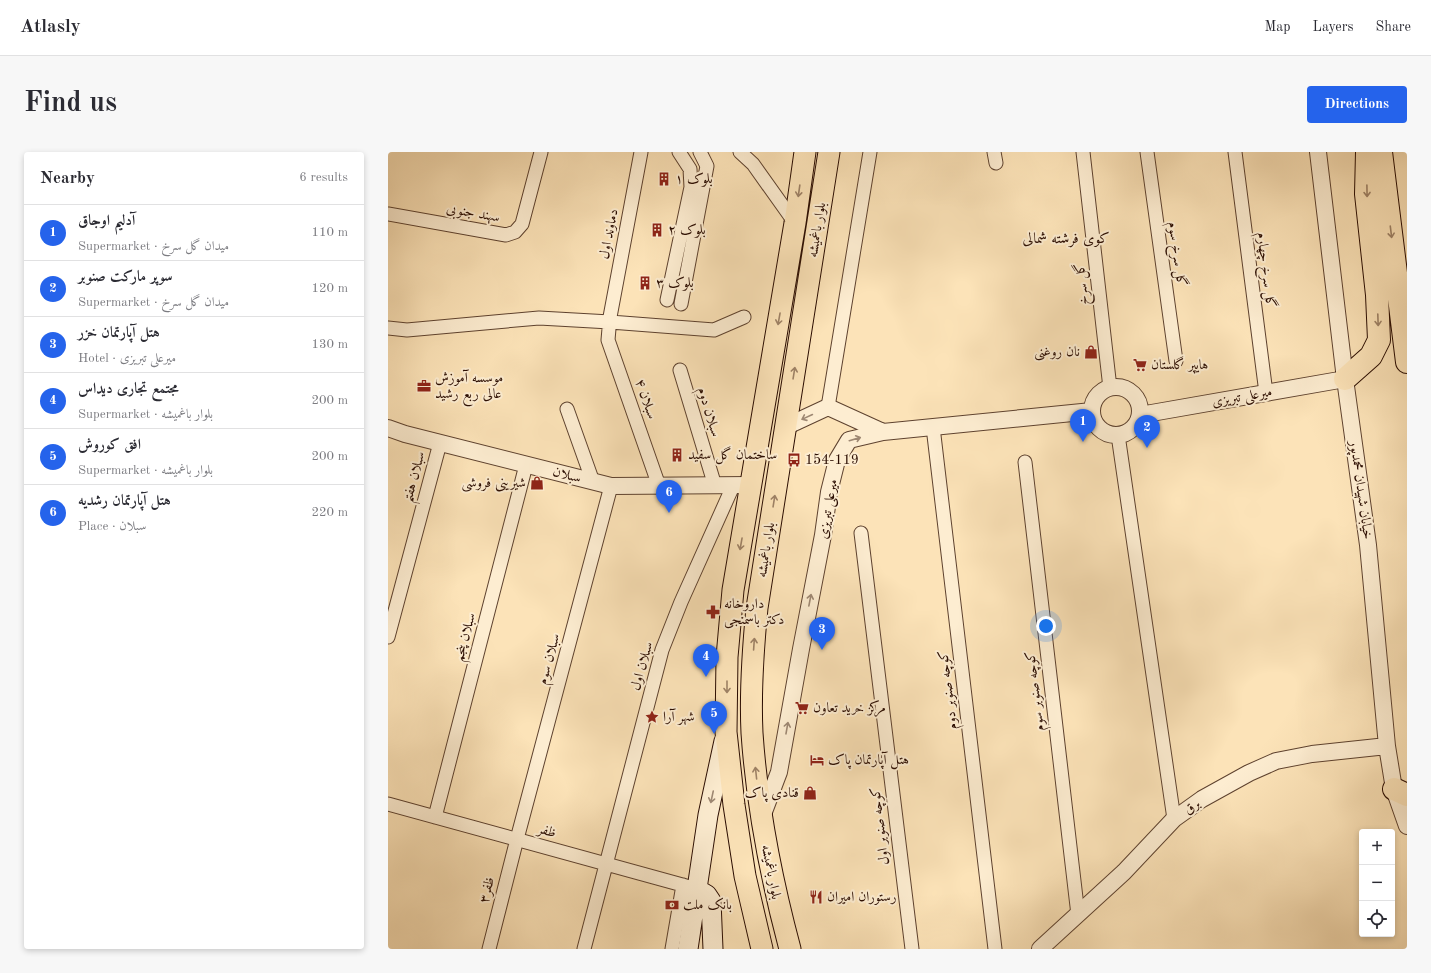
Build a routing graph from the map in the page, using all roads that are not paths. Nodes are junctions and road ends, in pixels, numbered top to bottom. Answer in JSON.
{"nodes":[{"id":1,"x":541,"y":152,"type":"edge"},
{"id":2,"x":641,"y":152,"type":"edge"},
{"id":3,"x":679,"y":152,"type":"edge"},
{"id":4,"x":700,"y":152,"type":"edge"},
{"id":5,"x":740,"y":152,"type":"edge"},
{"id":6,"x":805,"y":152,"type":"edge"},
{"id":7,"x":829,"y":152,"type":"edge"},
{"id":8,"x":870,"y":152,"type":"edge"},
{"id":9,"x":1083,"y":152,"type":"edge"},
{"id":10,"x":1147,"y":152,"type":"edge"},
{"id":11,"x":1235,"y":152,"type":"edge"},
{"id":12,"x":1318,"y":152,"type":"edge"},
{"id":13,"x":1367,"y":152,"type":"edge"},
{"id":14,"x":1381,"y":152,"type":"edge"},
{"id":15,"x":388,"y":214,"type":"edge"},
{"id":16,"x":795,"y":223,"type":"junction"},
{"id":17,"x":667,"y":300,"type":"dead end"},
{"id":18,"x":681,"y":304,"type":"dead end"},
{"id":19,"x":744,"y":317,"type":"dead end"},
{"id":20,"x":610,"y":322,"type":"junction"},
{"id":21,"x":388,"y":328,"type":"edge"},
{"id":22,"x":1176,"y":361,"type":"dead end"},
{"id":23,"x":1407,"y":362,"type":"edge"},
{"id":24,"x":680,"y":370,"type":"dead end"},
{"id":25,"x":1345,"y":378,"type":"junction"},
{"id":26,"x":1110,"y":388,"type":"junction"},
{"id":27,"x":1266,"y":393,"type":"junction"},
{"id":28,"x":828,"y":407,"type":"junction"},
{"id":29,"x":567,"y":409,"type":"dead end"},
{"id":30,"x":1092,"y":412,"type":"junction"},
{"id":31,"x":1140,"y":415,"type":"junction"},
{"id":32,"x":785,"y":427,"type":"junction"},
{"id":33,"x":933,"y":427,"type":"junction"},
{"id":34,"x":388,"y":428,"type":"edge"},
{"id":35,"x":882,"y":432,"type":"junction"},
{"id":36,"x":1118,"y":435,"type":"junction"},
{"id":37,"x":440,"y":442,"type":"junction"},
{"id":38,"x":1025,"y":462,"type":"dead end"},
{"id":39,"x":526,"y":465,"type":"junction"},
{"id":40,"x":593,"y":482,"type":"junction"},
{"id":41,"x":742,"y":485,"type":"junction"},
{"id":42,"x":611,"y":486,"type":"junction"},
{"id":43,"x":659,"y":486,"type":"junction"},
{"id":44,"x":715,"y":486,"type":"junction"},
{"id":45,"x":861,"y":533,"type":"dead end"},
{"id":46,"x":388,"y":636,"type":"edge"},
{"id":47,"x":726,"y":732,"type":"junction"},
{"id":48,"x":1387,"y":746,"type":"junction"},
{"id":49,"x":1400,"y":792,"type":"edge"},
{"id":50,"x":388,"y":804,"type":"edge"},
{"id":51,"x":435,"y":817,"type":"junction"},
{"id":52,"x":761,"y":819,"type":"junction"},
{"id":53,"x":1174,"y":820,"type":"junction"},
{"id":54,"x":1407,"y":826,"type":"edge"},
{"id":55,"x":517,"y":839,"type":"junction"},
{"id":56,"x":606,"y":864,"type":"junction"},
{"id":57,"x":690,"y":887,"type":"junction"},
{"id":58,"x":1078,"y":915,"type":"junction"},
{"id":59,"x":489,"y":949,"type":"edge"},
{"id":60,"x":584,"y":949,"type":"edge"},
{"id":61,"x":672,"y":949,"type":"edge"},
{"id":62,"x":688,"y":949,"type":"edge"},
{"id":63,"x":713,"y":949,"type":"edge"},
{"id":64,"x":762,"y":949,"type":"edge"},
{"id":65,"x":790,"y":949,"type":"edge"},
{"id":66,"x":912,"y":949,"type":"edge"},
{"id":67,"x":995,"y":949,"type":"edge"},
{"id":68,"x":1040,"y":949,"type":"edge"}],
"edges":[{"from":1,"to":15,"type":"street","name":"سهند جنوبی"},
{"from":2,"to":20,"type":"street","name":"دماوند اول"},
{"from":3,"to":17,"type":"street"},
{"from":4,"to":18,"type":"street"},
{"from":5,"to":16,"type":"street"},
{"from":6,"to":16,"type":"main road","name":"بلوار باغمیشه","one_way":true},
{"from":32,"to":7,"type":"main road","name":"بلوار باغمیشه","one_way":true},
{"from":8,"to":28,"type":"street"},
{"from":9,"to":26,"type":"street","name":"گل سرخ"},
{"from":10,"to":22,"type":"street","name":"گل سرخ سوم"},
{"from":11,"to":27,"type":"street","name":"گل سرخ چهارم"},
{"from":12,"to":25,"type":"street","name":"خیابان شهیدان محمدپور"},
{"from":13,"to":25,"type":"highway","one_way":true},
{"from":14,"to":23,"type":"highway","one_way":true},
{"from":16,"to":41,"type":"main road","name":"بلوار باغمیشه","one_way":true},
{"from":19,"to":20,"type":"street"},
{"from":20,"to":21,"type":"street"},
{"from":20,"to":43,"type":"street","name":"سبلان ۴"},
{"from":24,"to":44,"type":"street","name":"سبلان دوم"},
{"from":25,"to":27,"type":"street","name":"میرعلی تبریزی"},
{"from":25,"to":48,"type":"street","name":"خیابان شهیدان محمدپور"},
{"from":26,"to":30,"type":"street"},
{"from":26,"to":31,"type":"street"},
{"from":27,"to":31,"type":"street","name":"میرعلی تبریزی"},
{"from":28,"to":32,"type":"street","one_way":true},
{"from":28,"to":35,"type":"street"},
{"from":29,"to":40,"type":"street"},
{"from":30,"to":33,"type":"street","name":"میرعلی تبریزی"},
{"from":30,"to":36,"type":"street"},
{"from":31,"to":36,"type":"street"},
{"from":52,"to":32,"type":"main road","name":"بلوار باغمیشه","one_way":true},
{"from":33,"to":35,"type":"street","name":"میرعلی تبریزی"},
{"from":33,"to":67,"type":"street","name":"کوچه صنوبر دوم"},
{"from":34,"to":37,"type":"street","name":"سبلان"},
{"from":52,"to":35,"type":"street","name":"میرعلی تبریزی","one_way":true},
{"from":36,"to":53,"type":"street"},
{"from":37,"to":39,"type":"street","name":"سبلان"},
{"from":37,"to":46,"type":"street","name":"سبلان هفتم"},
{"from":38,"to":58,"type":"street","name":"کوچه صنوبر سوم"},
{"from":39,"to":40,"type":"street","name":"سبلان"},
{"from":39,"to":51,"type":"street","name":"سبلان پنجم"},
{"from":40,"to":42,"type":"street","name":"سبلان"},
{"from":41,"to":44,"type":"street","name":"سبلان"},
{"from":41,"to":47,"type":"main road","name":"بلوار باغمیشه","one_way":true},
{"from":41,"to":56,"type":"street","name":"سبلان اول"},
{"from":42,"to":43,"type":"street","name":"سبلان"},
{"from":42,"to":55,"type":"street","name":"سبلان سوم"},
{"from":43,"to":44,"type":"street","name":"سبلان"},
{"from":45,"to":66,"type":"street","name":"کوچه صنوبر اول"},
{"from":47,"to":57,"type":"main road","one_way":true},
{"from":47,"to":64,"type":"main road","name":"بلوار باغمیشه"},
{"from":48,"to":49,"type":"street","name":"خیابان شهیدان محمدپور"},
{"from":48,"to":53,"type":"street","name":"برق"},
{"from":49,"to":54,"type":"street","name":"خیابان شهیدان محمدپور"},
{"from":50,"to":51,"type":"street","name":"ظفر"},
{"from":51,"to":55,"type":"street","name":"ظفر"},
{"from":52,"to":65,"type":"main road","name":"بلوار باغمیشه"},
{"from":53,"to":58,"type":"street","name":"برق"},
{"from":55,"to":56,"type":"street","name":"ظفر"},
{"from":55,"to":59,"type":"street","name":"ظفر۳"},
{"from":56,"to":57,"type":"street","name":"ظفر"},
{"from":56,"to":60,"type":"street","name":"سبلان اول"},
{"from":57,"to":61,"type":"street"},
{"from":57,"to":62,"type":"main road"},
{"from":57,"to":63,"type":"main road"},
{"from":58,"to":68,"type":"street","name":"برق"}]}
